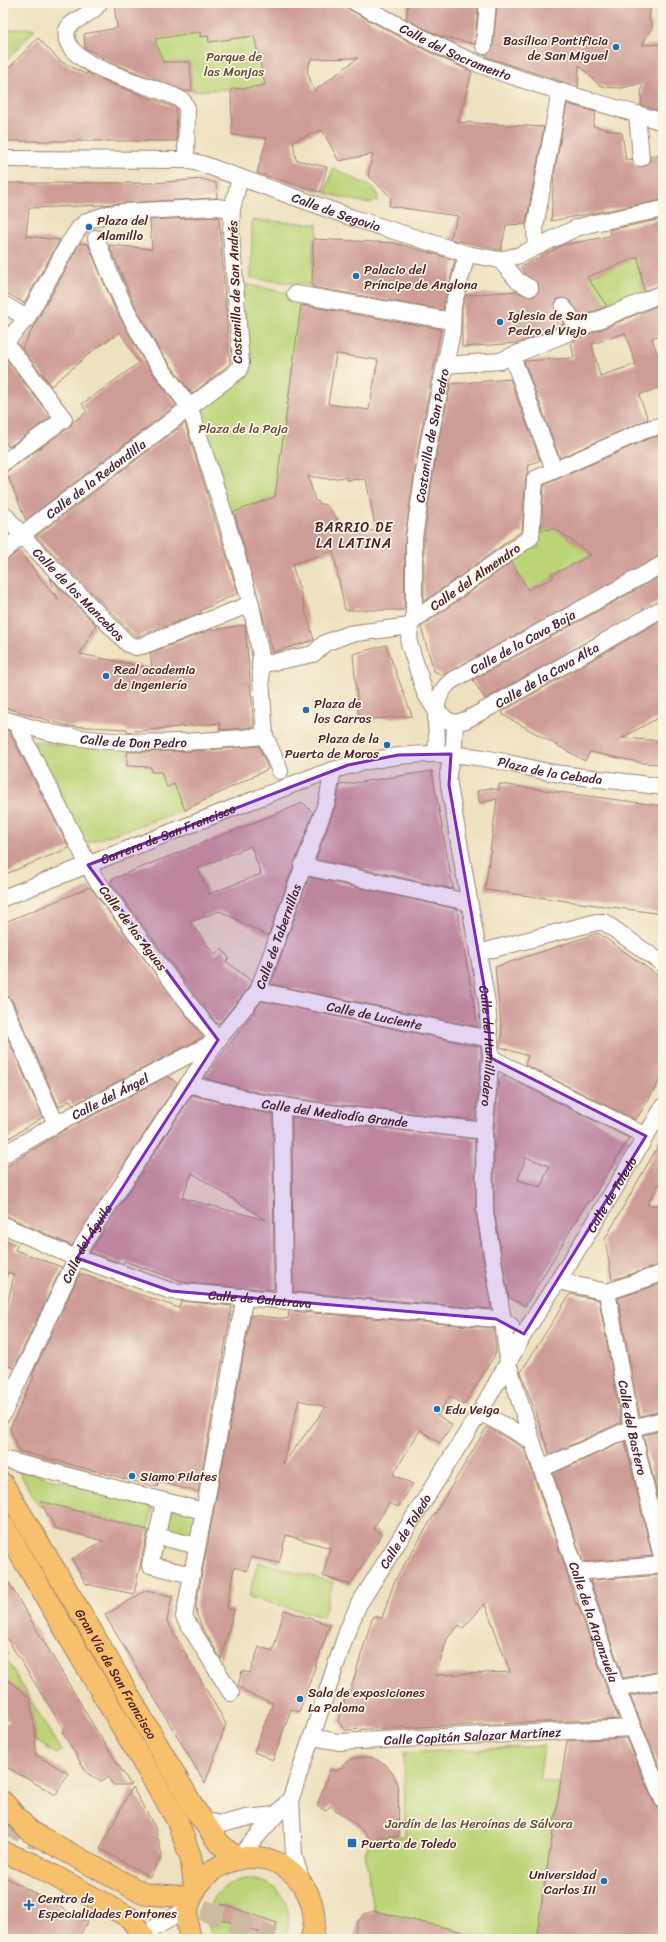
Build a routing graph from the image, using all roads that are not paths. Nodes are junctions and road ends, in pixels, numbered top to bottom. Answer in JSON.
{"nodes":[{"id":1,"x":99,"y":3,"type":"edge"},
{"id":2,"x":356,"y":3,"type":"edge"},
{"id":3,"x":488,"y":3,"type":"edge"},
{"id":4,"x":482,"y":54,"type":"junction"},
{"id":5,"x":560,"y":91,"type":"junction"},
{"id":6,"x":637,"y":114,"type":"junction"},
{"id":7,"x":663,"y":122,"type":"edge"},
{"id":8,"x":640,"y":158,"type":"dead end"},
{"id":9,"x":3,"y":160,"type":"edge"},
{"id":10,"x":186,"y":160,"type":"junction"},
{"id":11,"x":240,"y":178,"type":"junction"},
{"id":12,"x":232,"y":209,"type":"junction"},
{"id":13,"x":663,"y":209,"type":"edge"},
{"id":14,"x":96,"y":238,"type":"dead end"},
{"id":15,"x":536,"y":247,"type":"junction"},
{"id":16,"x":467,"y":254,"type":"junction"},
{"id":17,"x":500,"y":260,"type":"junction"},
{"id":18,"x":530,"y":288,"type":"dead end"},
{"id":19,"x":663,"y":293,"type":"edge"},
{"id":20,"x":295,"y":294,"type":"dead end"},
{"id":21,"x":3,"y":304,"type":"edge"},
{"id":22,"x":563,"y":307,"type":"dead end"},
{"id":23,"x":27,"y":318,"type":"junction"},
{"id":24,"x":452,"y":321,"type":"junction"},
{"id":25,"x":577,"y":329,"type":"junction"},
{"id":26,"x":5,"y":344,"type":"edge"},
{"id":27,"x":512,"y":356,"type":"junction"},
{"id":28,"x":445,"y":365,"type":"junction"},
{"id":29,"x":190,"y":408,"type":"junction"},
{"id":30,"x":663,"y":425,"type":"edge"},
{"id":31,"x":3,"y":463,"type":"edge"},
{"id":32,"x":554,"y":470,"type":"junction"},
{"id":33,"x":3,"y":512,"type":"edge"},
{"id":34,"x":22,"y":536,"type":"junction"},
{"id":35,"x":3,"y":552,"type":"edge"},
{"id":36,"x":663,"y":564,"type":"edge"},
{"id":37,"x":247,"y":605,"type":"junction"},
{"id":38,"x":663,"y":608,"type":"edge"},
{"id":39,"x":412,"y":623,"type":"junction"},
{"id":40,"x":261,"y":661,"type":"junction"},
{"id":41,"x":435,"y":709,"type":"junction"},
{"id":42,"x":10,"y":721,"type":"edge"},
{"id":43,"x":456,"y":723,"type":"junction"},
{"id":44,"x":265,"y":736,"type":"junction"},
{"id":45,"x":444,"y":754,"type":"junction"},
{"id":46,"x":333,"y":770,"type":"junction"},
{"id":47,"x":280,"y":771,"type":"dead end"},
{"id":48,"x":663,"y":787,"type":"edge"},
{"id":49,"x":88,"y":865,"type":"junction"},
{"id":50,"x":302,"y":866,"type":"junction"},
{"id":51,"x":3,"y":898,"type":"edge"},
{"id":52,"x":468,"y":902,"type":"junction"},
{"id":53,"x":478,"y":953,"type":"junction"},
{"id":54,"x":663,"y":964,"type":"edge"},
{"id":55,"x":258,"y":991,"type":"junction"},
{"id":56,"x":3,"y":1004,"type":"edge"},
{"id":57,"x":490,"y":1039,"type":"junction"},
{"id":58,"x":218,"y":1040,"type":"junction"},
{"id":59,"x":491,"y":1058,"type":"junction"},
{"id":60,"x":188,"y":1084,"type":"junction"},
{"id":61,"x":282,"y":1106,"type":"junction"},
{"id":62,"x":663,"y":1107,"type":"edge"},
{"id":63,"x":56,"y":1124,"type":"junction"},
{"id":64,"x":484,"y":1131,"type":"junction"},
{"id":65,"x":646,"y":1136,"type":"junction"},
{"id":66,"x":3,"y":1155,"type":"edge"},
{"id":67,"x":3,"y":1224,"type":"edge"},
{"id":68,"x":76,"y":1258,"type":"junction"},
{"id":69,"x":663,"y":1273,"type":"edge"},
{"id":70,"x":558,"y":1281,"type":"junction"},
{"id":71,"x":607,"y":1292,"type":"junction"},
{"id":72,"x":245,"y":1296,"type":"junction"},
{"id":73,"x":284,"y":1300,"type":"junction"},
{"id":74,"x":503,"y":1320,"type":"junction"},
{"id":75,"x":524,"y":1334,"type":"junction"},
{"id":76,"x":508,"y":1363,"type":"junction"},
{"id":77,"x":480,"y":1412,"type":"junction"},
{"id":78,"x":3,"y":1414,"type":"edge"},
{"id":79,"x":663,"y":1420,"type":"edge"},
{"id":80,"x":632,"y":1428,"type":"junction"},
{"id":81,"x":532,"y":1441,"type":"junction"},
{"id":82,"x":3,"y":1459,"type":"edge"},
{"id":83,"x":543,"y":1468,"type":"junction"},
{"id":84,"x":3,"y":1484,"type":"edge"},
{"id":85,"x":164,"y":1501,"type":"junction"},
{"id":86,"x":203,"y":1511,"type":"junction"},
{"id":87,"x":3,"y":1525,"type":"edge"},
{"id":88,"x":157,"y":1536,"type":"junction"},
{"id":89,"x":197,"y":1546,"type":"junction"},
{"id":90,"x":663,"y":1563,"type":"edge"},
{"id":91,"x":576,"y":1572,"type":"junction"},
{"id":92,"x":192,"y":1575,"type":"junction"},
{"id":93,"x":663,"y":1680,"type":"edge"},
{"id":94,"x":617,"y":1689,"type":"junction"},
{"id":95,"x":231,"y":1693,"type":"dead end"},
{"id":96,"x":633,"y":1728,"type":"junction"},
{"id":97,"x":312,"y":1737,"type":"junction"},
{"id":98,"x":291,"y":1798,"type":"junction"},
{"id":99,"x":663,"y":1800,"type":"edge"},
{"id":100,"x":3,"y":1802,"type":"edge"},
{"id":101,"x":275,"y":1815,"type":"junction"},
{"id":102,"x":204,"y":1822,"type":"junction"},
{"id":103,"x":3,"y":1852,"type":"edge"},
{"id":104,"x":237,"y":1859,"type":"junction"},
{"id":105,"x":302,"y":1882,"type":"junction"},
{"id":106,"x":192,"y":1899,"type":"junction"},
{"id":107,"x":141,"y":1937,"type":"edge"},
{"id":108,"x":316,"y":1937,"type":"edge"},
{"id":109,"x":191,"y":1939,"type":"edge"}],
"edges":[{"from":1,"to":10,"type":"street"},
{"from":2,"to":4,"type":"street","name":"Calle del Sacramento"},
{"from":3,"to":4,"type":"street"},
{"from":4,"to":5,"type":"street","name":"Calle del Sacramento"},
{"from":5,"to":6,"type":"street","name":"Calle del Sacramento"},
{"from":5,"to":15,"type":"street"},
{"from":6,"to":7,"type":"street","name":"Calle del Sacramento"},
{"from":6,"to":8,"type":"street"},
{"from":9,"to":10,"type":"street","name":"Calle de Segovia"},
{"from":10,"to":11,"type":"street","name":"Calle de Segovia"},
{"from":11,"to":12,"type":"street","name":"Costanilla de San Andrés"},
{"from":11,"to":16,"type":"street","name":"Calle de Segovia"},
{"from":12,"to":23,"type":"street"},
{"from":12,"to":29,"type":"street","name":"Costanilla de San Andrés"},
{"from":13,"to":15,"type":"street","name":"Calle de Segovia"},
{"from":14,"to":29,"type":"street"},
{"from":15,"to":17,"type":"street","name":"Calle de Segovia"},
{"from":16,"to":17,"type":"street","name":"Calle de Segovia"},
{"from":16,"to":24,"type":"street","name":"Costanilla de San Pedro"},
{"from":17,"to":18,"type":"street"},
{"from":19,"to":25,"type":"street"},
{"from":20,"to":24,"type":"street"},
{"from":21,"to":23,"type":"street"},
{"from":22,"to":25,"type":"street"},
{"from":23,"to":26,"type":"street"},
{"from":24,"to":28,"type":"street","name":"Costanilla de San Pedro"},
{"from":25,"to":27,"type":"street"},
{"from":26,"to":31,"type":"street"},
{"from":27,"to":28,"type":"street"},
{"from":27,"to":32,"type":"street"},
{"from":28,"to":39,"type":"street","name":"Costanilla de San Pedro"},
{"from":29,"to":34,"type":"street","name":"Calle de la Redondilla"},
{"from":29,"to":37,"type":"street"},
{"from":30,"to":32,"type":"street","name":"Calle del Almendro"},
{"from":32,"to":39,"type":"street","name":"Calle del Almendro"},
{"from":33,"to":34,"type":"street"},
{"from":34,"to":35,"type":"street","name":"Calle de la Redondilla"},
{"from":34,"to":37,"type":"street","name":"Calle de los Mancebos"},
{"from":36,"to":41,"type":"street","name":"Calle de la Cava Baja"},
{"from":37,"to":40,"type":"street"},
{"from":38,"to":43,"type":"street","name":"Calle de la Cava Alta"},
{"from":39,"to":40,"type":"street"},
{"from":39,"to":41,"type":"street","name":"Costanilla de San Pedro"},
{"from":40,"to":44,"type":"street"},
{"from":41,"to":43,"type":"street"},
{"from":41,"to":45,"type":"street","name":"Calle de la Cava Baja"},
{"from":42,"to":44,"type":"street","name":"Calle de Don Pedro"},
{"from":42,"to":49,"type":"street","name":"Calle de las Aguas"},
{"from":43,"to":45,"type":"street"},
{"from":44,"to":47,"type":"street"},
{"from":45,"to":46,"type":"street"},
{"from":45,"to":48,"type":"street","name":"Plaza de la Cebada"},
{"from":45,"to":52,"type":"street","name":"Calle del Humilladero"},
{"from":46,"to":49,"type":"street","name":"Carrera de San Francisco"},
{"from":46,"to":50,"type":"street","name":"Calle de Tabernillas"},
{"from":49,"to":51,"type":"street","name":"Carrera de San Francisco"},
{"from":49,"to":58,"type":"street","name":"Calle de las Aguas"},
{"from":50,"to":52,"type":"street"},
{"from":50,"to":55,"type":"street","name":"Calle de Tabernillas"},
{"from":52,"to":53,"type":"street","name":"Calle del Humilladero"},
{"from":53,"to":54,"type":"street"},
{"from":53,"to":57,"type":"street","name":"Calle del Humilladero"},
{"from":55,"to":57,"type":"street","name":"Calle de Luciente"},
{"from":55,"to":58,"type":"street","name":"Calle de Tabernillas"},
{"from":56,"to":63,"type":"street"},
{"from":57,"to":59,"type":"street","name":"Calle del Humilladero"},
{"from":58,"to":60,"type":"street","name":"Calle de Tabernillas"},
{"from":58,"to":63,"type":"street","name":"Calle del Ángel"},
{"from":59,"to":64,"type":"street","name":"Calle del Humilladero"},
{"from":59,"to":65,"type":"street"},
{"from":60,"to":61,"type":"street","name":"Calle del Mediodía Grande"},
{"from":60,"to":68,"type":"street","name":"Calle del Águila"},
{"from":61,"to":64,"type":"street","name":"Calle del Mediodía Grande"},
{"from":61,"to":73,"type":"street"},
{"from":62,"to":65,"type":"street","name":"Calle de Toledo"},
{"from":63,"to":66,"type":"street","name":"Calle del Ángel"},
{"from":64,"to":74,"type":"street","name":"Calle del Humilladero"},
{"from":65,"to":70,"type":"street","name":"Calle de Toledo"},
{"from":67,"to":68,"type":"street","name":"Calle de Calatrava"},
{"from":68,"to":72,"type":"street","name":"Calle de Calatrava"},
{"from":68,"to":78,"type":"street","name":"Calle del Águila"},
{"from":69,"to":71,"type":"street"},
{"from":70,"to":71,"type":"street"},
{"from":70,"to":75,"type":"street","name":"Calle de Toledo"},
{"from":71,"to":80,"type":"street","name":"Calle del Bastero"},
{"from":72,"to":73,"type":"street","name":"Calle de Calatrava"},
{"from":72,"to":86,"type":"street"},
{"from":73,"to":74,"type":"street","name":"Calle de Calatrava"},
{"from":74,"to":75,"type":"street","name":"Calle de Calatrava"},
{"from":74,"to":76,"type":"street","name":"Calle del Humilladero"},
{"from":75,"to":76,"type":"street","name":"Calle de Toledo"},
{"from":76,"to":77,"type":"street","name":"Calle de Toledo"},
{"from":76,"to":81,"type":"street","name":"Calle de la Arganzuela"},
{"from":77,"to":81,"type":"street"},
{"from":77,"to":97,"type":"street","name":"Calle de Toledo"},
{"from":79,"to":80,"type":"street"},
{"from":80,"to":83,"type":"street"},
{"from":80,"to":90,"type":"street","name":"Calle del Bastero"},
{"from":81,"to":83,"type":"street","name":"Calle de la Arganzuela"},
{"from":82,"to":85,"type":"street"},
{"from":83,"to":91,"type":"street","name":"Calle de la Arganzuela"},
{"from":84,"to":102,"type":"main road","name":"Gran Vía de San Francisco"},
{"from":85,"to":86,"type":"street"},
{"from":85,"to":88,"type":"street"},
{"from":86,"to":89,"type":"street"},
{"from":87,"to":106,"type":"main road","name":"Gran Vía de San Francisco"},
{"from":88,"to":89,"type":"street"},
{"from":88,"to":92,"type":"street"},
{"from":89,"to":92,"type":"street"},
{"from":90,"to":91,"type":"street"},
{"from":91,"to":94,"type":"street","name":"Calle de la Arganzuela"},
{"from":92,"to":95,"type":"street"},
{"from":93,"to":94,"type":"street"},
{"from":94,"to":96,"type":"street","name":"Calle de la Arganzuela"},
{"from":96,"to":97,"type":"street","name":"Calle Capitán Salazar Martínez"},
{"from":96,"to":99,"type":"street","name":"Calle de la Arganzuela"},
{"from":97,"to":98,"type":"street","name":"Calle de Toledo"},
{"from":98,"to":101,"type":"street","name":"Calle de Toledo"},
{"from":98,"to":105,"type":"street","name":"Calle de Toledo"},
{"from":100,"to":106,"type":"main road"},
{"from":101,"to":102,"type":"street"},
{"from":101,"to":104,"type":"street","name":"Calle de Toledo"},
{"from":102,"to":104,"type":"main road","name":"Gran Vía de San Francisco"},
{"from":103,"to":107,"type":"main road"},
{"from":104,"to":105,"type":"main road"},
{"from":104,"to":106,"type":"main road"},
{"from":105,"to":108,"type":"main road"},
{"from":106,"to":107,"type":"street"},
{"from":106,"to":109,"type":"main road","name":"Gran Vía de San Francisco"}]}
